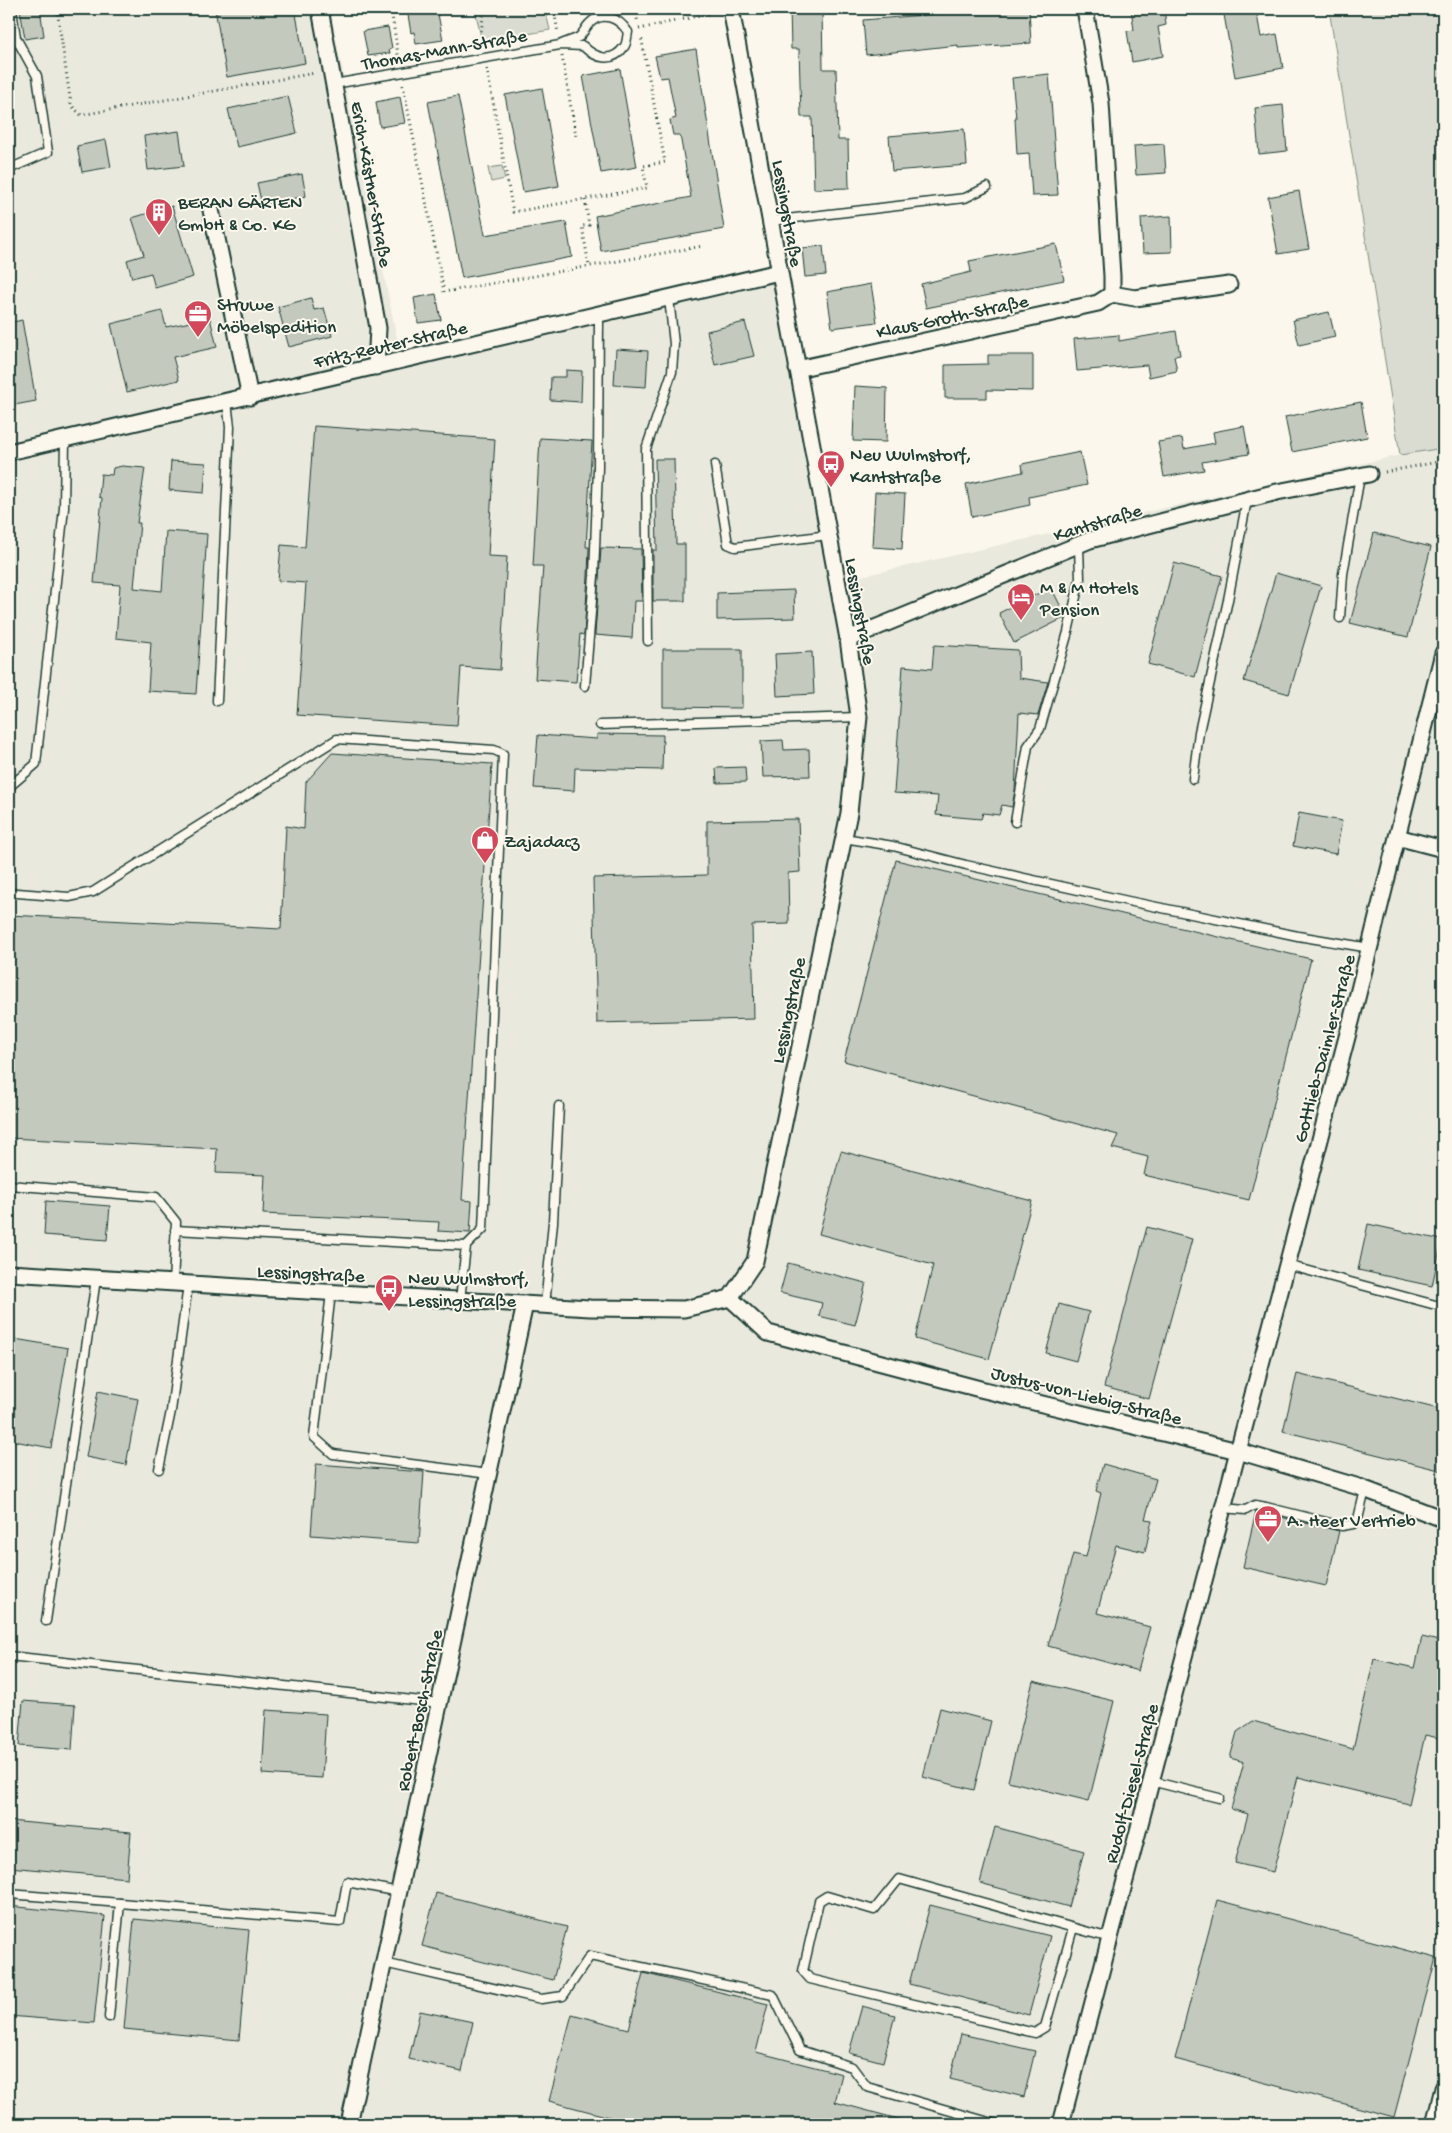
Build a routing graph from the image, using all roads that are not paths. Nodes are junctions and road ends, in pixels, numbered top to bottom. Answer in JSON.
{"nodes":[{"id":1,"x":12,"y":9,"type":"edge"},
{"id":2,"x":320,"y":9,"type":"edge"},
{"id":3,"x":731,"y":9,"type":"edge"},
{"id":4,"x":1085,"y":9,"type":"edge"},
{"id":5,"x":560,"y":45,"type":"junction"},
{"id":6,"x":333,"y":77,"type":"junction"},
{"id":7,"x":9,"y":169,"type":"edge"},
{"id":8,"x":987,"y":187,"type":"dead end"},
{"id":9,"x":211,"y":210,"type":"dead end"},
{"id":10,"x":770,"y":221,"type":"junction"},
{"id":11,"x":779,"y":272,"type":"junction"},
{"id":12,"x":1229,"y":285,"type":"dead end"},
{"id":13,"x":1112,"y":294,"type":"junction"},
{"id":14,"x":669,"y":298,"type":"junction"},
{"id":15,"x":599,"y":314,"type":"junction"},
{"id":16,"x":376,"y":367,"type":"junction"},
{"id":17,"x":798,"y":369,"type":"junction"},
{"id":18,"x":250,"y":397,"type":"junction"},
{"id":19,"x":227,"y":402,"type":"junction"},
{"id":20,"x":65,"y":439,"type":"junction"},
{"id":21,"x":9,"y":452,"type":"edge"},
{"id":22,"x":715,"y":464,"type":"dead end"},
{"id":23,"x":1364,"y":475,"type":"joint"},
{"id":24,"x":1247,"y":500,"type":"junction"},
{"id":25,"x":828,"y":535,"type":"junction"},
{"id":26,"x":1079,"y":544,"type":"junction"},
{"id":27,"x":1340,"y":618,"type":"dead end"},
{"id":28,"x":848,"y":638,"type":"junction"},
{"id":29,"x":648,"y":641,"type":"dead end"},
{"id":30,"x":1443,"y":653,"type":"edge"},
{"id":31,"x":585,"y":686,"type":"dead end"},
{"id":32,"x":217,"y":702,"type":"dead end"},
{"id":33,"x":859,"y":717,"type":"junction"},
{"id":34,"x":600,"y":725,"type":"dead end"},
{"id":35,"x":1193,"y":779,"type":"dead end"},
{"id":36,"x":9,"y":787,"type":"edge"},
{"id":37,"x":1015,"y":822,"type":"dead end"},
{"id":38,"x":1397,"y":837,"type":"junction"},
{"id":39,"x":844,"y":838,"type":"junction"},
{"id":40,"x":1443,"y":849,"type":"edge"},
{"id":41,"x":17,"y":894,"type":"dead end"},
{"id":42,"x":1370,"y":948,"type":"junction"},
{"id":43,"x":559,"y":1106,"type":"dead end"},
{"id":44,"x":9,"y":1185,"type":"edge"},
{"id":45,"x":175,"y":1230,"type":"junction"},
{"id":46,"x":466,"y":1246,"type":"junction"},
{"id":47,"x":1287,"y":1265,"type":"junction"},
{"id":48,"x":9,"y":1273,"type":"edge"},
{"id":49,"x":96,"y":1278,"type":"junction"},
{"id":50,"x":181,"y":1284,"type":"junction"},
{"id":51,"x":331,"y":1293,"type":"junction"},
{"id":52,"x":730,"y":1298,"type":"junction"},
{"id":53,"x":460,"y":1300,"type":"junction"},
{"id":54,"x":525,"y":1304,"type":"junction"},
{"id":55,"x":545,"y":1306,"type":"junction"},
{"id":56,"x":1443,"y":1307,"type":"edge"},
{"id":57,"x":1238,"y":1451,"type":"junction"},
{"id":58,"x":159,"y":1469,"type":"dead end"},
{"id":59,"x":489,"y":1474,"type":"junction"},
{"id":60,"x":1365,"y":1490,"type":"junction"},
{"id":61,"x":1223,"y":1508,"type":"junction"},
{"id":62,"x":1443,"y":1520,"type":"edge"},
{"id":63,"x":46,"y":1622,"type":"dead end"},
{"id":64,"x":9,"y":1656,"type":"edge"},
{"id":65,"x":440,"y":1703,"type":"junction"},
{"id":66,"x":1151,"y":1780,"type":"junction"},
{"id":67,"x":1219,"y":1798,"type":"dead end"},
{"id":68,"x":399,"y":1892,"type":"junction"},
{"id":69,"x":9,"y":1894,"type":"edge"},
{"id":70,"x":120,"y":1902,"type":"junction"},
{"id":71,"x":1073,"y":1928,"type":"junction"},
{"id":72,"x":1110,"y":1938,"type":"junction"},
{"id":73,"x":384,"y":1963,"type":"junction"},
{"id":74,"x":109,"y":2017,"type":"dead end"},
{"id":75,"x":1443,"y":2088,"type":"edge"},
{"id":76,"x":348,"y":2124,"type":"edge"},
{"id":77,"x":996,"y":2124,"type":"edge"},
{"id":78,"x":1061,"y":2124,"type":"edge"},
{"id":79,"x":1434,"y":2124,"type":"edge"}],
"edges":[{"from":1,"to":7,"type":"lane"},
{"from":2,"to":6,"type":"street","name":"Erich-Kästner-Straße"},
{"from":3,"to":10,"type":"street","name":"Lessingstraße"},
{"from":4,"to":13,"type":"street"},
{"from":5,"to":5,"type":"lane","name":"Thomas-Mann-Straße"},
{"from":5,"to":6,"type":"lane","name":"Thomas-Mann-Straße"},
{"from":6,"to":16,"type":"street","name":"Erich-Kästner-Straße"},
{"from":8,"to":10,"type":"lane"},
{"from":9,"to":18,"type":"street"},
{"from":10,"to":11,"type":"street","name":"Lessingstraße"},
{"from":11,"to":14,"type":"street","name":"Fritz-Reuter-Straße"},
{"from":11,"to":17,"type":"street","name":"Lessingstraße"},
{"from":12,"to":13,"type":"street"},
{"from":13,"to":17,"type":"street","name":"Klaus-Groth-Straße"},
{"from":14,"to":15,"type":"street","name":"Fritz-Reuter-Straße"},
{"from":14,"to":29,"type":"lane"},
{"from":15,"to":16,"type":"street","name":"Fritz-Reuter-Straße"},
{"from":15,"to":31,"type":"lane"},
{"from":16,"to":18,"type":"street","name":"Fritz-Reuter-Straße"},
{"from":17,"to":25,"type":"street","name":"Lessingstraße"},
{"from":18,"to":19,"type":"street","name":"Fritz-Reuter-Straße"},
{"from":19,"to":20,"type":"street","name":"Fritz-Reuter-Straße"},
{"from":19,"to":32,"type":"lane"},
{"from":20,"to":21,"type":"street","name":"Fritz-Reuter-Straße"},
{"from":20,"to":36,"type":"lane"},
{"from":22,"to":25,"type":"lane"},
{"from":23,"to":24,"type":"street","name":"Kantstraße"},
{"from":23,"to":27,"type":"lane"},
{"from":24,"to":26,"type":"street","name":"Kantstraße"},
{"from":24,"to":35,"type":"lane"},
{"from":25,"to":28,"type":"street","name":"Lessingstraße"},
{"from":26,"to":28,"type":"street","name":"Kantstraße"},
{"from":26,"to":37,"type":"lane"},
{"from":28,"to":33,"type":"street","name":"Lessingstraße"},
{"from":30,"to":38,"type":"street","name":"Gottlieb-Daimler-Straße"},
{"from":33,"to":34,"type":"lane"},
{"from":33,"to":39,"type":"street","name":"Lessingstraße"},
{"from":38,"to":40,"type":"street"},
{"from":38,"to":42,"type":"street","name":"Gottlieb-Daimler-Straße"},
{"from":39,"to":42,"type":"lane"},
{"from":39,"to":52,"type":"street","name":"Lessingstraße"},
{"from":41,"to":46,"type":"lane"},
{"from":42,"to":47,"type":"street","name":"Gottlieb-Daimler-Straße"},
{"from":43,"to":55,"type":"lane"},
{"from":44,"to":45,"type":"lane"},
{"from":45,"to":46,"type":"lane"},
{"from":45,"to":50,"type":"lane"},
{"from":46,"to":53,"type":"lane"},
{"from":47,"to":56,"type":"lane"},
{"from":47,"to":57,"type":"street","name":"Gottlieb-Daimler-Straße"},
{"from":48,"to":49,"type":"street","name":"Lessingstraße"},
{"from":49,"to":50,"type":"street","name":"Lessingstraße"},
{"from":49,"to":63,"type":"lane"},
{"from":50,"to":51,"type":"street","name":"Lessingstraße"},
{"from":50,"to":58,"type":"lane"},
{"from":51,"to":53,"type":"street","name":"Lessingstraße"},
{"from":51,"to":59,"type":"lane"},
{"from":52,"to":55,"type":"street","name":"Lessingstraße"},
{"from":52,"to":57,"type":"street","name":"Justus-von-Liebig-Straße"},
{"from":53,"to":54,"type":"street","name":"Lessingstraße"},
{"from":54,"to":55,"type":"street","name":"Lessingstraße"},
{"from":54,"to":59,"type":"street","name":"Robert-Bosch-Straße"},
{"from":57,"to":60,"type":"street","name":"Justus-von-Liebig-Straße"},
{"from":57,"to":61,"type":"street","name":"Rudolf-Diesel-Straße"},
{"from":59,"to":65,"type":"street","name":"Robert-Bosch-Straße"},
{"from":60,"to":61,"type":"lane"},
{"from":60,"to":62,"type":"street","name":"Justus-von-Liebig-Straße"},
{"from":61,"to":66,"type":"street","name":"Rudolf-Diesel-Straße"},
{"from":64,"to":65,"type":"lane"},
{"from":65,"to":68,"type":"street","name":"Robert-Bosch-Straße"},
{"from":66,"to":67,"type":"lane"},
{"from":66,"to":72,"type":"street","name":"Rudolf-Diesel-Straße"},
{"from":68,"to":70,"type":"lane"},
{"from":68,"to":73,"type":"street","name":"Robert-Bosch-Straße"},
{"from":69,"to":70,"type":"lane"},
{"from":70,"to":74,"type":"lane"},
{"from":71,"to":71,"type":"lane"},
{"from":71,"to":72,"type":"lane"},
{"from":72,"to":78,"type":"street","name":"Rudolf-Diesel-Straße"},
{"from":73,"to":76,"type":"street","name":"Robert-Bosch-Straße"},
{"from":73,"to":77,"type":"lane"},
{"from":75,"to":79,"type":"street"}]}
